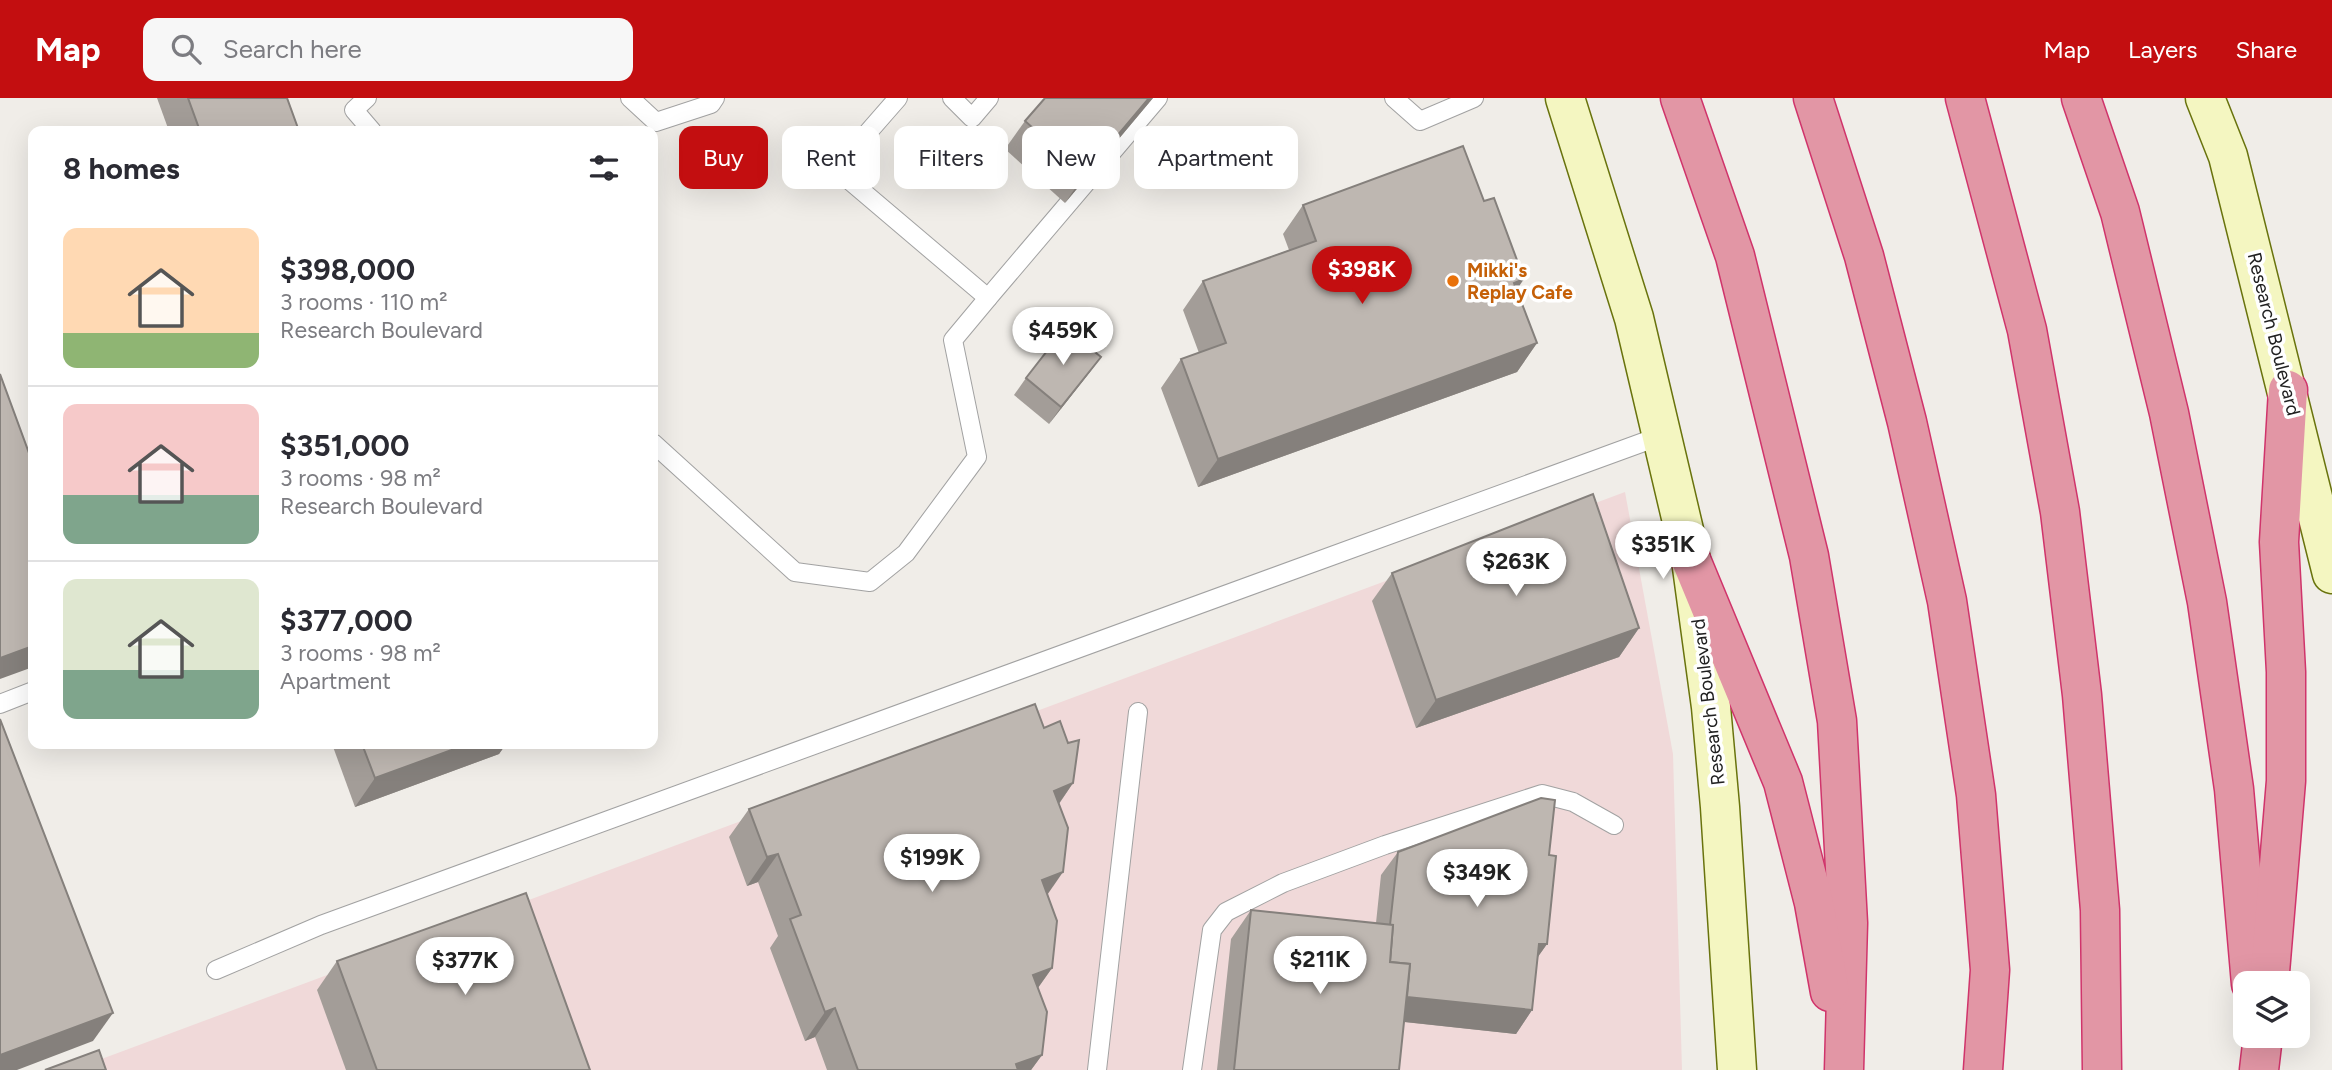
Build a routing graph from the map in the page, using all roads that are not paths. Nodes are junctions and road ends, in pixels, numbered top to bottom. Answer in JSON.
{"nodes":[{"id":1,"x":367,"y":98,"type":"edge"},
{"id":2,"x":630,"y":98,"type":"edge"},
{"id":3,"x":715,"y":98,"type":"edge"},
{"id":4,"x":898,"y":98,"type":"edge"},
{"id":5,"x":952,"y":98,"type":"edge"},
{"id":6,"x":989,"y":98,"type":"edge"},
{"id":7,"x":1158,"y":98,"type":"edge"},
{"id":8,"x":1394,"y":98,"type":"edge"},
{"id":9,"x":1474,"y":98,"type":"edge"},
{"id":10,"x":1565,"y":98,"type":"edge"},
{"id":11,"x":1680,"y":98,"type":"edge"},
{"id":12,"x":1813,"y":98,"type":"edge"},
{"id":13,"x":1965,"y":98,"type":"edge"},
{"id":14,"x":2081,"y":98,"type":"edge"},
{"id":15,"x":2205,"y":98,"type":"edge"},
{"id":16,"x":368,"y":126,"type":"edge"},
{"id":17,"x":988,"y":298,"type":"junction"},
{"id":18,"x":2288,"y":390,"type":"junction"},
{"id":19,"x":1663,"y":435,"type":"junction"},
{"id":20,"x":658,"y":448,"type":"edge"},
{"id":21,"x":1691,"y":560,"type":"junction"},
{"id":22,"x":2332,"y":574,"type":"edge"},
{"id":23,"x":28,"y":693,"type":"edge"},
{"id":24,"x":0,"y":704,"type":"edge"},
{"id":25,"x":1138,"y":712,"type":"dead end"},
{"id":26,"x":1614,"y":825,"type":"dead end"},
{"id":27,"x":216,"y":970,"type":"dead end"},
{"id":28,"x":2250,"y":971,"type":"edge"},
{"id":29,"x":2270,"y":971,"type":"edge"},
{"id":30,"x":2254,"y":1048,"type":"edge"},
{"id":31,"x":2261,"y":1048,"type":"edge"},
{"id":32,"x":1097,"y":1070,"type":"edge"},
{"id":33,"x":1192,"y":1070,"type":"edge"},
{"id":34,"x":1737,"y":1070,"type":"edge"},
{"id":35,"x":1843,"y":1070,"type":"edge"},
{"id":36,"x":1983,"y":1070,"type":"edge"},
{"id":37,"x":2102,"y":1070,"type":"edge"},
{"id":38,"x":2256,"y":1070,"type":"edge"}],
"edges":[{"from":1,"to":16,"type":"lane"},
{"from":2,"to":3,"type":"lane"},
{"from":4,"to":17,"type":"lane"},
{"from":5,"to":6,"type":"lane"},
{"from":7,"to":17,"type":"lane"},
{"from":8,"to":9,"type":"lane"},
{"from":10,"to":19,"type":"main road","name":"Research Boulevard"},
{"from":11,"to":35,"type":"highway"},
{"from":12,"to":36,"type":"highway"},
{"from":13,"to":37,"type":"highway"},
{"from":14,"to":28,"type":"highway"},
{"from":15,"to":18,"type":"main road","name":"Research Boulevard"},
{"from":17,"to":20,"type":"lane"},
{"from":18,"to":22,"type":"main road","name":"Research Boulevard"},
{"from":18,"to":29,"type":"highway"},
{"from":19,"to":21,"type":"main road","name":"Research Boulevard"},
{"from":19,"to":27,"type":"lane"},
{"from":21,"to":34,"type":"main road","name":"Research Boulevard"},
{"from":21,"to":35,"type":"highway"},
{"from":23,"to":24,"type":"lane"},
{"from":25,"to":32,"type":"lane"},
{"from":26,"to":33,"type":"lane"},
{"from":30,"to":38,"type":"highway"},
{"from":31,"to":38,"type":"highway"}]}
